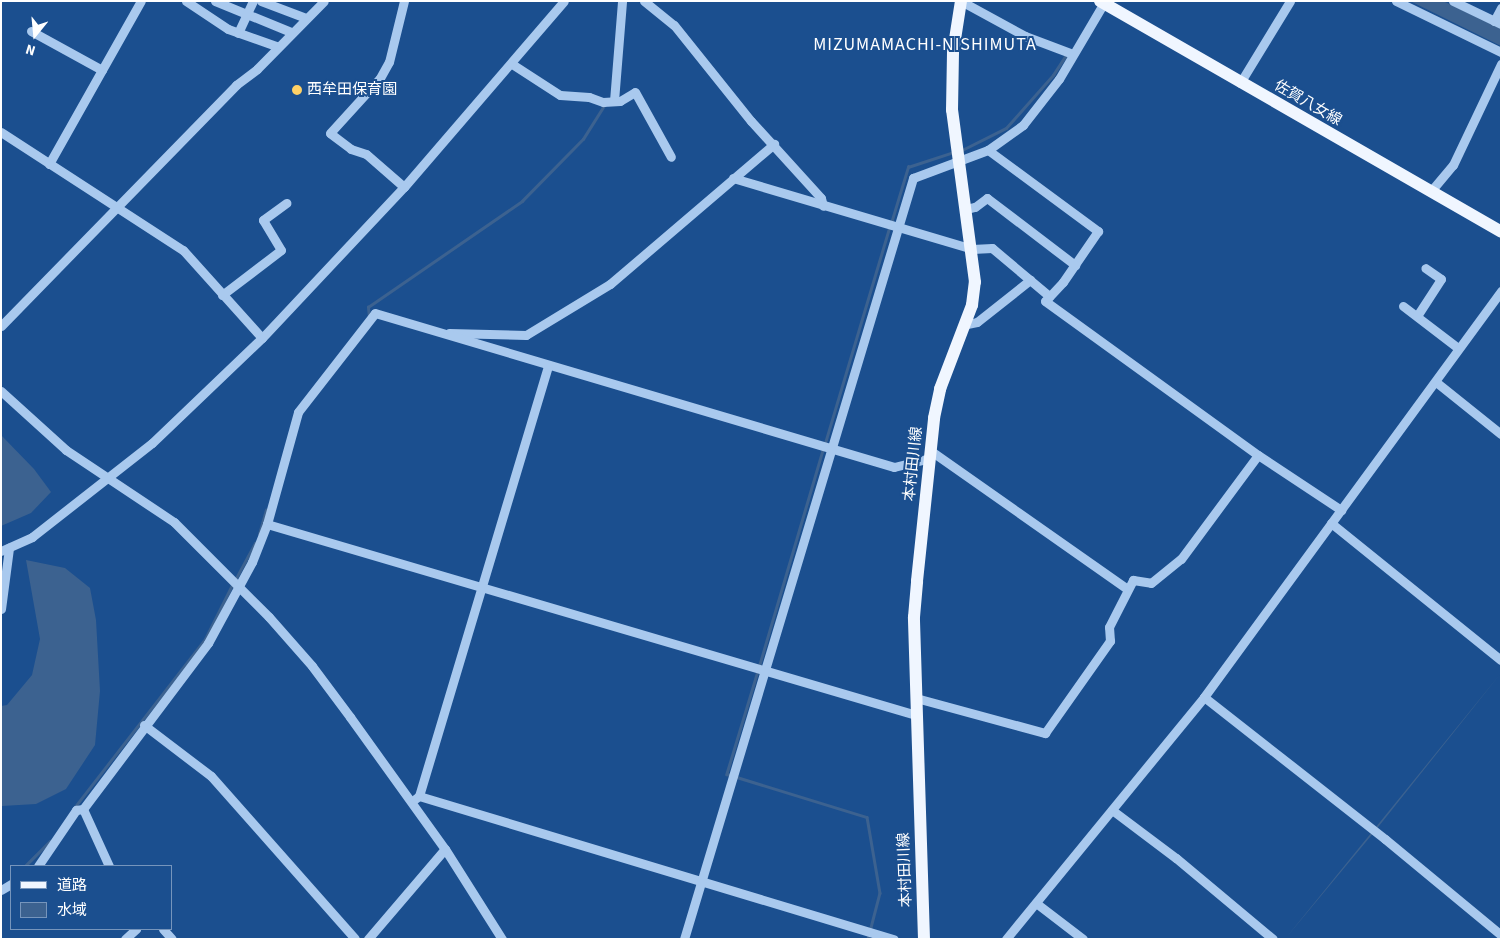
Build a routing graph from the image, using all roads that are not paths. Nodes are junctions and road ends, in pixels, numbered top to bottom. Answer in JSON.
{"nodes":[{"id":1,"x":141,"y":1,"type":"edge"},
{"id":2,"x":186,"y":1,"type":"edge"},
{"id":3,"x":213,"y":1,"type":"edge"},
{"id":4,"x":253,"y":1,"type":"edge"},
{"id":5,"x":261,"y":1,"type":"edge"},
{"id":6,"x":324,"y":1,"type":"edge"},
{"id":7,"x":404,"y":1,"type":"edge"},
{"id":8,"x":564,"y":1,"type":"edge"},
{"id":9,"x":622,"y":1,"type":"edge"},
{"id":10,"x":644,"y":1,"type":"edge"},
{"id":11,"x":961,"y":1,"type":"edge"},
{"id":12,"x":1290,"y":1,"type":"edge"},
{"id":13,"x":1396,"y":1,"type":"edge"},
{"id":14,"x":1453,"y":1,"type":"edge"},
{"id":15,"x":1103,"y":2,"type":"edge"},
{"id":16,"x":1501,"y":8,"type":"edge"},
{"id":17,"x":206,"y":13,"type":"junction"},
{"id":18,"x":246,"y":16,"type":"junction"},
{"id":19,"x":306,"y":18,"type":"junction"},
{"id":20,"x":1498,"y":22,"type":"edge"},
{"id":21,"x":30,"y":31,"type":"dead end"},
{"id":22,"x":291,"y":32,"type":"junction"},
{"id":23,"x":238,"y":33,"type":"junction"},
{"id":24,"x":276,"y":46,"type":"junction"},
{"id":25,"x":1501,"y":52,"type":"edge"},
{"id":26,"x":1073,"y":54,"type":"junction"},
{"id":27,"x":512,"y":64,"type":"junction"},
{"id":28,"x":1501,"y":64,"type":"edge"},
{"id":29,"x":102,"y":70,"type":"junction"},
{"id":30,"x":1240,"y":83,"type":"junction"},
{"id":31,"x":614,"y":101,"type":"junction"},
{"id":32,"x":1,"y":132,"type":"edge"},
{"id":33,"x":774,"y":144,"type":"junction"},
{"id":34,"x":988,"y":150,"type":"junction"},
{"id":35,"x":671,"y":157,"type":"dead end"},
{"id":36,"x":958,"y":161,"type":"junction"},
{"id":37,"x":49,"y":164,"type":"junction"},
{"id":38,"x":733,"y":178,"type":"junction"},
{"id":39,"x":404,"y":187,"type":"junction"},
{"id":40,"x":1431,"y":191,"type":"junction"},
{"id":41,"x":286,"y":203,"type":"dead end"},
{"id":42,"x":823,"y":206,"type":"junction"},
{"id":43,"x":115,"y":207,"type":"junction"},
{"id":44,"x":966,"y":209,"type":"junction"},
{"id":45,"x":896,"y":228,"type":"junction"},
{"id":46,"x":1501,"y":232,"type":"edge"},
{"id":47,"x":972,"y":249,"type":"junction"},
{"id":48,"x":1075,"y":265,"type":"junction"},
{"id":49,"x":1425,"y":268,"type":"dead end"},
{"id":50,"x":1030,"y":280,"type":"junction"},
{"id":51,"x":1501,"y":291,"type":"edge"},
{"id":52,"x":222,"y":295,"type":"junction"},
{"id":53,"x":1049,"y":296,"type":"junction"},
{"id":54,"x":1403,"y":306,"type":"dead end"},
{"id":55,"x":1417,"y":316,"type":"junction"},
{"id":56,"x":966,"y":324,"type":"junction"},
{"id":57,"x":1,"y":326,"type":"edge"},
{"id":58,"x":434,"y":332,"type":"junction"},
{"id":59,"x":262,"y":338,"type":"junction"},
{"id":60,"x":1458,"y":348,"type":"junction"},
{"id":61,"x":548,"y":365,"type":"junction"},
{"id":62,"x":1436,"y":382,"type":"junction"},
{"id":63,"x":1,"y":390,"type":"edge"},
{"id":64,"x":1501,"y":434,"type":"edge"},
{"id":65,"x":829,"y":448,"type":"junction"},
{"id":66,"x":930,"y":455,"type":"junction"},
{"id":67,"x":1258,"y":455,"type":"junction"},
{"id":68,"x":109,"y":477,"type":"junction"},
{"id":69,"x":1340,"y":510,"type":"junction"},
{"id":70,"x":1331,"y":523,"type":"junction"},
{"id":71,"x":267,"y":524,"type":"junction"},
{"id":72,"x":5,"y":550,"type":"edge"},
{"id":73,"x":238,"y":585,"type":"junction"},
{"id":74,"x":481,"y":587,"type":"junction"},
{"id":75,"x":1126,"y":589,"type":"junction"},
{"id":76,"x":1,"y":609,"type":"edge"},
{"id":77,"x":1501,"y":660,"type":"edge"},
{"id":78,"x":763,"y":671,"type":"junction"},
{"id":79,"x":1204,"y":697,"type":"junction"},
{"id":80,"x":916,"y":698,"type":"junction"},
{"id":81,"x":916,"y":715,"type":"junction"},
{"id":82,"x":144,"y":725,"type":"junction"},
{"id":83,"x":419,"y":796,"type":"junction"},
{"id":84,"x":411,"y":802,"type":"junction"},
{"id":85,"x":83,"y":809,"type":"junction"},
{"id":86,"x":1112,"y":810,"type":"junction"},
{"id":87,"x":445,"y":849,"type":"junction"},
{"id":88,"x":39,"y":865,"type":"edge"},
{"id":89,"x":109,"y":865,"type":"edge"},
{"id":90,"x":702,"y":882,"type":"junction"},
{"id":91,"x":1036,"y":903,"type":"junction"},
{"id":92,"x":135,"y":930,"type":"edge"},
{"id":93,"x":1501,"y":935,"type":"edge"},
{"id":94,"x":125,"y":939,"type":"edge"},
{"id":95,"x":355,"y":939,"type":"edge"},
{"id":96,"x":368,"y":939,"type":"edge"},
{"id":97,"x":502,"y":939,"type":"edge"},
{"id":98,"x":684,"y":939,"type":"edge"},
{"id":99,"x":894,"y":939,"type":"edge"},
{"id":100,"x":924,"y":939,"type":"edge"},
{"id":101,"x":1006,"y":939,"type":"edge"},
{"id":102,"x":1083,"y":939,"type":"edge"},
{"id":103,"x":1273,"y":939,"type":"edge"}],
"edges":[{"from":1,"to":29,"type":"street"},
{"from":2,"to":17,"type":"street"},
{"from":3,"to":17,"type":"street"},
{"from":3,"to":18,"type":"street"},
{"from":4,"to":18,"type":"street"},
{"from":5,"to":19,"type":"street"},
{"from":6,"to":19,"type":"street"},
{"from":7,"to":39,"type":"street"},
{"from":8,"to":27,"type":"street"},
{"from":9,"to":31,"type":"street"},
{"from":10,"to":33,"type":"street"},
{"from":11,"to":26,"type":"street"},
{"from":11,"to":36,"type":"main road","name":"本村田川線"},
{"from":12,"to":30,"type":"street"},
{"from":13,"to":25,"type":"street"},
{"from":14,"to":20,"type":"street"},
{"from":15,"to":26,"type":"street"},
{"from":15,"to":30,"type":"main road","name":"佐賀八女線"},
{"from":16,"to":20,"type":"street"},
{"from":17,"to":23,"type":"street"},
{"from":18,"to":22,"type":"street"},
{"from":18,"to":23,"type":"street"},
{"from":19,"to":22,"type":"street"},
{"from":21,"to":29,"type":"street"},
{"from":22,"to":24,"type":"street"},
{"from":23,"to":24,"type":"street"},
{"from":24,"to":43,"type":"street"},
{"from":26,"to":34,"type":"street"},
{"from":27,"to":31,"type":"street"},
{"from":27,"to":39,"type":"street"},
{"from":28,"to":40,"type":"street"},
{"from":29,"to":37,"type":"street"},
{"from":30,"to":40,"type":"main road","name":"佐賀八女線"},
{"from":31,"to":35,"type":"street"},
{"from":32,"to":37,"type":"street"},
{"from":33,"to":38,"type":"street"},
{"from":33,"to":42,"type":"street"},
{"from":34,"to":36,"type":"street"},
{"from":34,"to":48,"type":"street"},
{"from":36,"to":44,"type":"main road","name":"本村田川線"},
{"from":36,"to":45,"type":"street"},
{"from":37,"to":43,"type":"street"},
{"from":38,"to":42,"type":"street"},
{"from":38,"to":58,"type":"street"},
{"from":39,"to":59,"type":"street"},
{"from":40,"to":46,"type":"main road","name":"佐賀八女線"},
{"from":41,"to":52,"type":"street"},
{"from":42,"to":45,"type":"street"},
{"from":43,"to":52,"type":"street"},
{"from":43,"to":57,"type":"street"},
{"from":44,"to":47,"type":"main road","name":"本村田川線"},
{"from":44,"to":48,"type":"street"},
{"from":45,"to":47,"type":"street"},
{"from":45,"to":65,"type":"street"},
{"from":47,"to":50,"type":"street"},
{"from":47,"to":56,"type":"main road","name":"本村田川線"},
{"from":48,"to":53,"type":"street"},
{"from":49,"to":55,"type":"street"},
{"from":50,"to":53,"type":"street"},
{"from":50,"to":56,"type":"street"},
{"from":51,"to":60,"type":"street"},
{"from":52,"to":59,"type":"street"},
{"from":53,"to":67,"type":"street"},
{"from":54,"to":55,"type":"street"},
{"from":55,"to":60,"type":"street"},
{"from":56,"to":66,"type":"main road","name":"本村田川線"},
{"from":58,"to":61,"type":"street"},
{"from":58,"to":71,"type":"street"},
{"from":59,"to":68,"type":"street"},
{"from":60,"to":62,"type":"street"},
{"from":61,"to":65,"type":"street"},
{"from":61,"to":74,"type":"street"},
{"from":62,"to":64,"type":"street"},
{"from":62,"to":69,"type":"street"},
{"from":63,"to":68,"type":"street"},
{"from":65,"to":66,"type":"street"},
{"from":65,"to":78,"type":"street"},
{"from":66,"to":75,"type":"street"},
{"from":66,"to":80,"type":"main road","name":"本村田川線"},
{"from":67,"to":69,"type":"street"},
{"from":67,"to":75,"type":"street"},
{"from":68,"to":72,"type":"street"},
{"from":68,"to":73,"type":"street"},
{"from":69,"to":70,"type":"street"},
{"from":70,"to":77,"type":"street"},
{"from":70,"to":79,"type":"street"},
{"from":71,"to":73,"type":"street"},
{"from":71,"to":74,"type":"street"},
{"from":72,"to":76,"type":"street"},
{"from":73,"to":82,"type":"street"},
{"from":73,"to":84,"type":"street"},
{"from":74,"to":78,"type":"street"},
{"from":74,"to":83,"type":"street"},
{"from":75,"to":80,"type":"street"},
{"from":78,"to":81,"type":"street"},
{"from":78,"to":90,"type":"street"},
{"from":79,"to":86,"type":"street"},
{"from":79,"to":93,"type":"street"},
{"from":80,"to":81,"type":"main road","name":"本村田川線"},
{"from":81,"to":100,"type":"main road","name":"本村田川線"},
{"from":82,"to":85,"type":"street"},
{"from":82,"to":95,"type":"street"},
{"from":83,"to":84,"type":"street"},
{"from":83,"to":90,"type":"street"},
{"from":84,"to":87,"type":"street"},
{"from":85,"to":88,"type":"street"},
{"from":85,"to":89,"type":"street"},
{"from":86,"to":91,"type":"street"},
{"from":86,"to":103,"type":"street"},
{"from":87,"to":96,"type":"street"},
{"from":87,"to":97,"type":"street"},
{"from":90,"to":98,"type":"street"},
{"from":90,"to":99,"type":"street"},
{"from":91,"to":101,"type":"street"},
{"from":91,"to":102,"type":"street"},
{"from":92,"to":94,"type":"street"}]}
